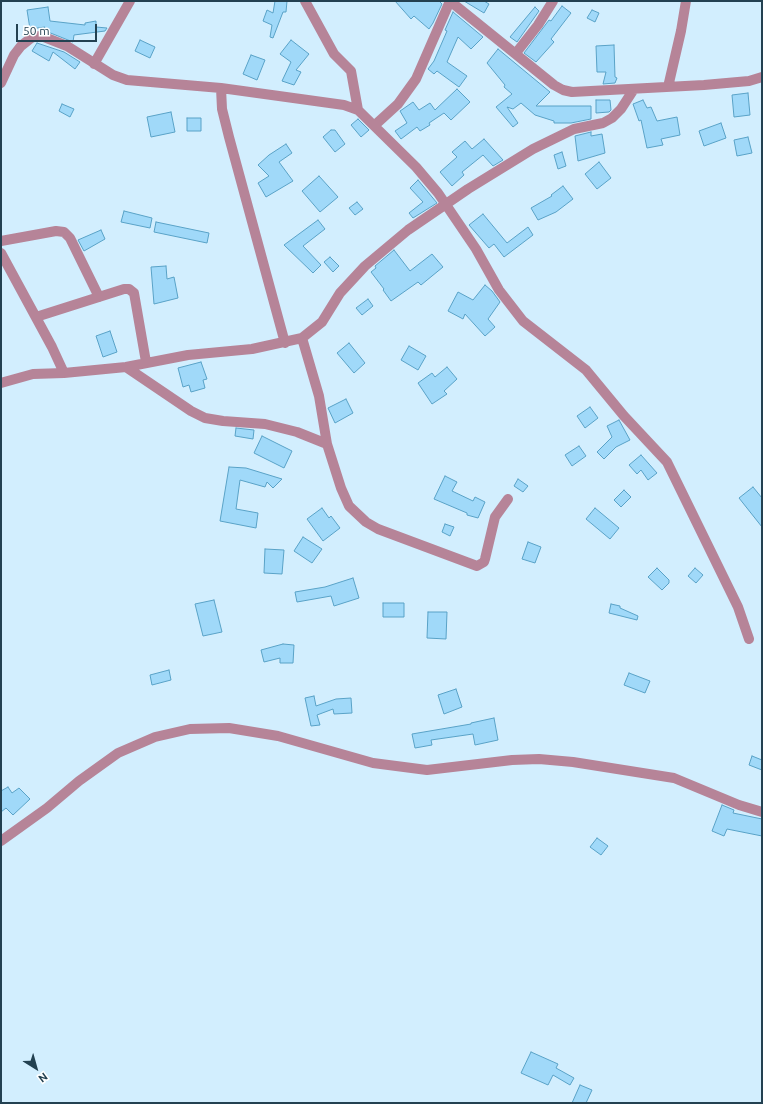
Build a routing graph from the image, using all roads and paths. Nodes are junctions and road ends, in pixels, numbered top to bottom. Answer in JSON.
{"nodes":[{"id":1,"x":130,"y":1,"type":"edge"},
{"id":2,"x":305,"y":1,"type":"edge"},
{"id":3,"x":450,"y":1,"type":"edge"},
{"id":4,"x":553,"y":1,"type":"edge"},
{"id":5,"x":686,"y":1,"type":"edge"},
{"id":6,"x":516,"y":53,"type":"junction"},
{"id":7,"x":94,"y":64,"type":"junction"},
{"id":8,"x":762,"y":77,"type":"edge"},
{"id":9,"x":1,"y":83,"type":"edge"},
{"id":10,"x":668,"y":87,"type":"junction"},
{"id":11,"x":221,"y":88,"type":"junction"},
{"id":12,"x":634,"y":89,"type":"junction"},
{"id":13,"x":358,"y":110,"type":"junction"},
{"id":14,"x":376,"y":125,"type":"junction"},
{"id":15,"x":446,"y":205,"type":"junction"},
{"id":16,"x":1,"y":241,"type":"edge"},
{"id":17,"x":1,"y":253,"type":"edge"},
{"id":18,"x":99,"y":297,"type":"junction"},
{"id":19,"x":36,"y":318,"type":"junction"},
{"id":20,"x":302,"y":338,"type":"junction"},
{"id":21,"x":285,"y":343,"type":"junction"},
{"id":22,"x":146,"y":362,"type":"junction"},
{"id":23,"x":126,"y":367,"type":"junction"},
{"id":24,"x":64,"y":373,"type":"junction"},
{"id":25,"x":1,"y":383,"type":"edge"},
{"id":26,"x":327,"y":444,"type":"junction"},
{"id":27,"x":508,"y":499,"type":"dead end"},
{"id":28,"x":749,"y":639,"type":"dead end"},
{"id":29,"x":762,"y":812,"type":"edge"},
{"id":30,"x":1,"y":841,"type":"edge"}],
"edges":[{"from":1,"to":7,"type":"street"},
{"from":2,"to":13,"type":"street"},
{"from":3,"to":6,"type":"street"},
{"from":3,"to":14,"type":"street"},
{"from":4,"to":6,"type":"street"},
{"from":5,"to":10,"type":"street"},
{"from":6,"to":12,"type":"street"},
{"from":7,"to":9,"type":"street"},
{"from":7,"to":11,"type":"street"},
{"from":8,"to":10,"type":"street"},
{"from":10,"to":12,"type":"street"},
{"from":11,"to":13,"type":"street"},
{"from":11,"to":21,"type":"street"},
{"from":12,"to":15,"type":"street"},
{"from":13,"to":14,"type":"street"},
{"from":14,"to":15,"type":"street"},
{"from":15,"to":20,"type":"street"},
{"from":15,"to":28,"type":"street"},
{"from":16,"to":18,"type":"street"},
{"from":17,"to":19,"type":"street"},
{"from":18,"to":19,"type":"street"},
{"from":18,"to":22,"type":"street"},
{"from":19,"to":24,"type":"street"},
{"from":20,"to":21,"type":"street"},
{"from":20,"to":26,"type":"street"},
{"from":21,"to":22,"type":"street"},
{"from":22,"to":23,"type":"street"},
{"from":23,"to":24,"type":"street"},
{"from":23,"to":26,"type":"street"},
{"from":24,"to":25,"type":"street"},
{"from":26,"to":27,"type":"street"},
{"from":29,"to":30,"type":"street"}]}
